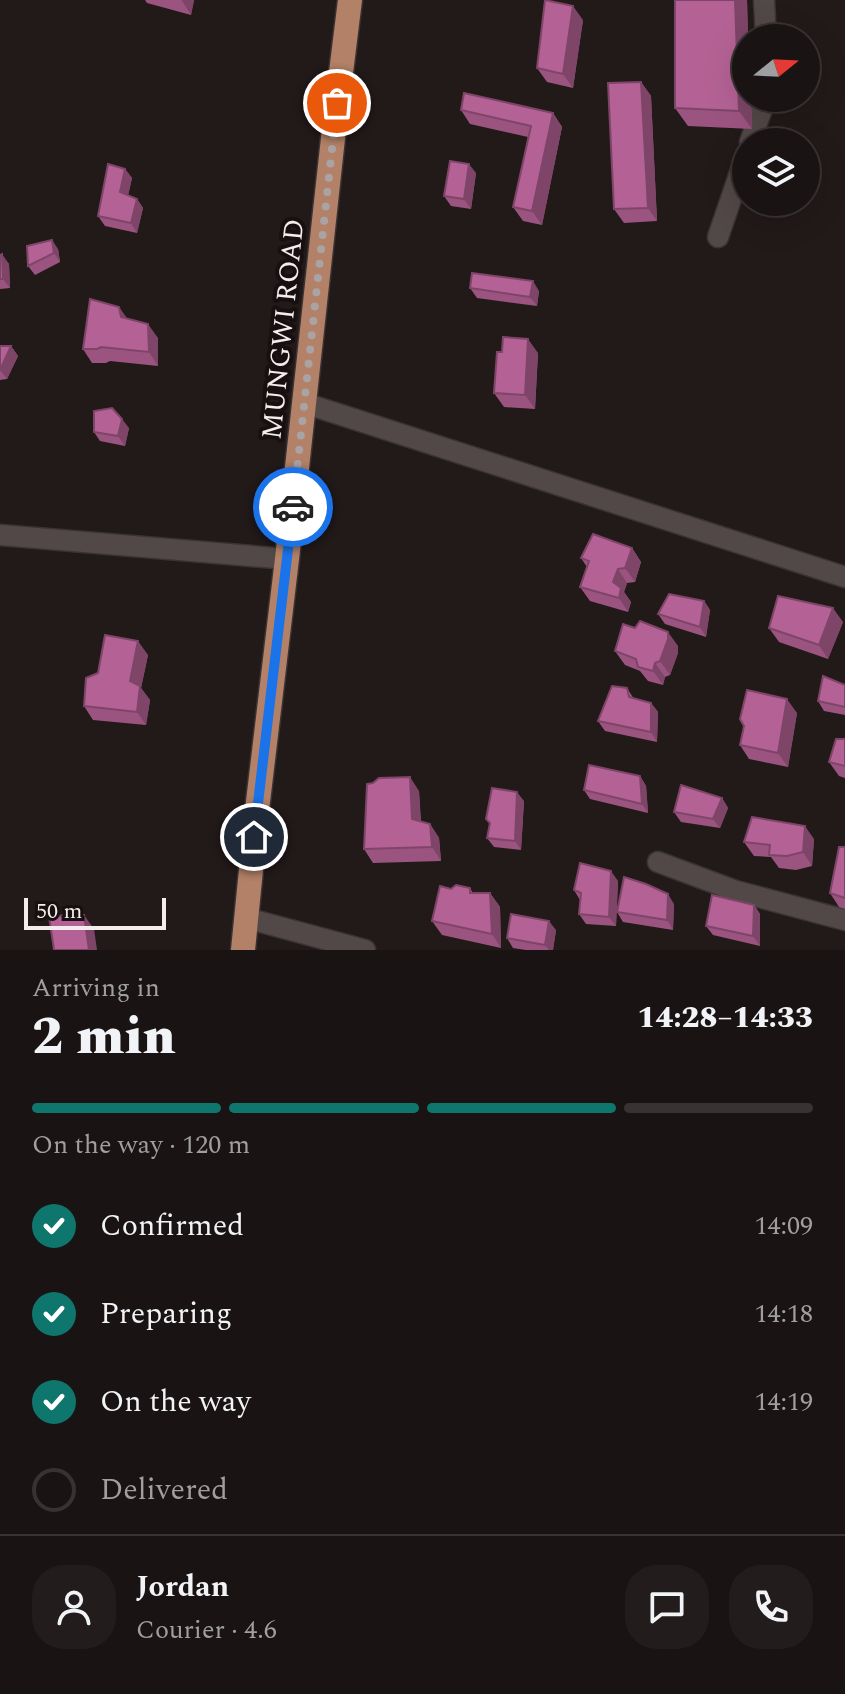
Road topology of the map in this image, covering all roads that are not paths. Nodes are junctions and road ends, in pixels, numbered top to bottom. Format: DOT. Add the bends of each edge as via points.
graph roads {
  1 [pos="350,0"];
  2 [pos="764,0"];
  3 [pos="765,24"];
  4 [pos="732,196"];
  5 [pos="718,237"];
  6 [pos="304,403"];
  7 [pos="0,535"];
  8 [pos="287,559"];
  9 [pos="845,577"];
  10 [pos="658,862"];
  11 [pos="246,918"];
  12 [pos="845,920"];
  13 [pos="243,950"];
  14 [pos="365,950"];
  1 -- 6 [label="main road, MUNGWI ROAD"];
  2 -- 3 [label="street"];
  4 -- 5 [label="street"];
  6 -- 8 [label="main road, MUNGWI ROAD"];
  6 -- 9 [label="street"];
  7 -- 8 [label="street"];
  8 -- 11 [label="main road, MUNGWI ROAD"];
  10 -- 12 [label="street" via="736,891"];
  11 -- 13 [label="main road, MUNGWI ROAD"];
  11 -- 14 [label="street"];
}
